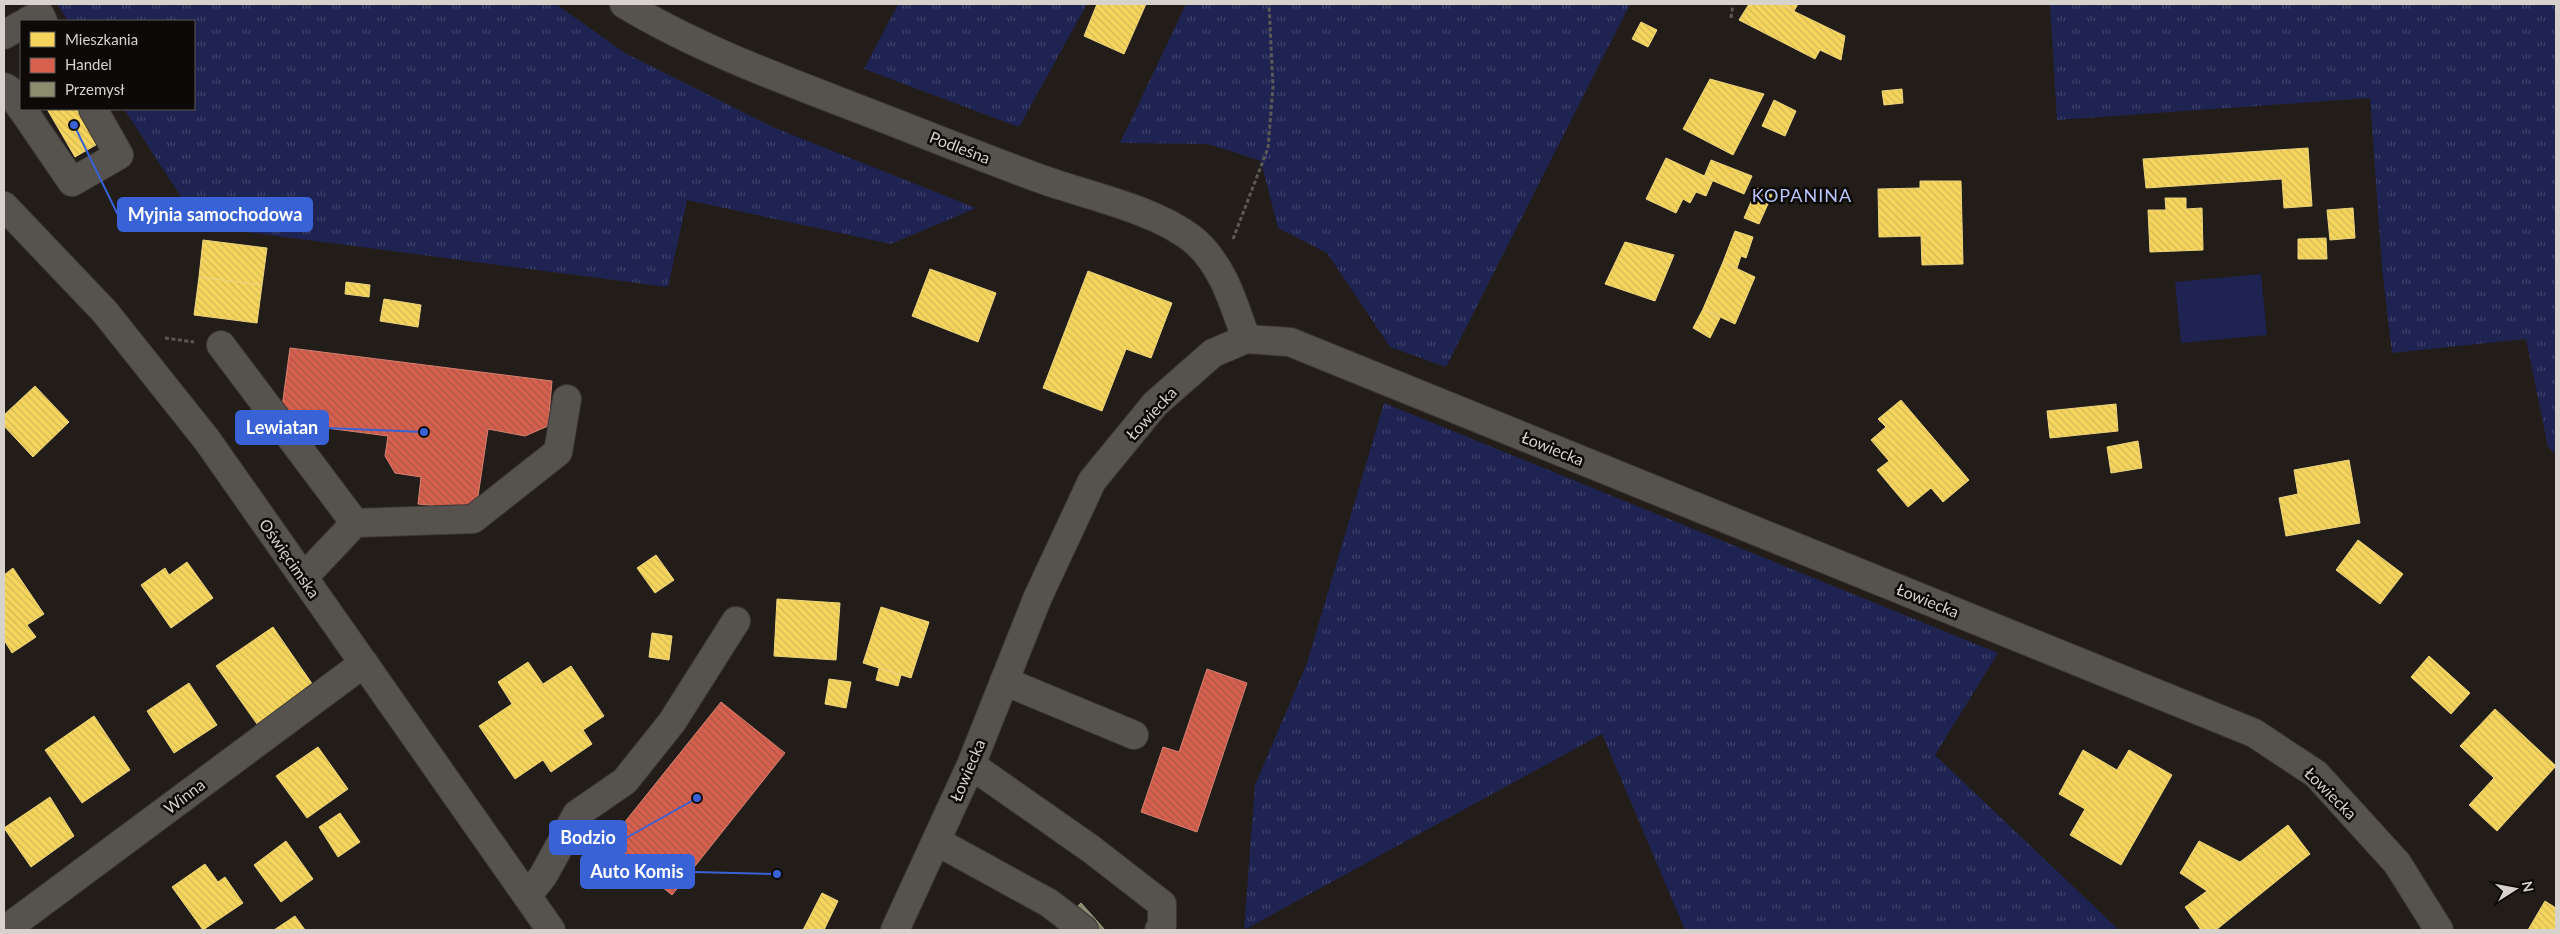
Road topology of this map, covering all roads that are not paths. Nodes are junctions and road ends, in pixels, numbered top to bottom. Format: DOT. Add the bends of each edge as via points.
graph roads {
  1 [pos="624,4"];
  2 [pos="30,20"];
  3 [pos="42,20"];
  4 [pos="20,26"];
  5 [pos="4,35"];
  6 [pos="4,87"];
  7 [pos="20,105"];
  8 [pos="23,110"];
  9 [pos="94,110"];
  10 [pos="4,206"];
  11 [pos="1246,339"];
  12 [pos="222,345"];
  13 [pos="567,399"];
  14 [pos="355,523"];
  15 [pos="304,576"];
  16 [pos="736,620"];
  17 [pos="364,663"];
  18 [pos="1004,681"];
  19 [pos="1134,734"];
  20 [pos="971,765"];
  21 [pos="936,841"];
  22 [pos="527,896"];
  23 [pos="5,930"];
  24 [pos="551,930"];
  25 [pos="895,930"];
  26 [pos="1084,930"];
  27 [pos="1159,930"];
  28 [pos="2439,930"];
  1 -- 11 [label="street, Podleśna" via="654,22 771,75 1044,180 1128,208 1190,238 1216,264"];
  2 -- 3 [label="street" via="40,15"];
  4 -- 5 [label="street"];
  6 -- 7 [label="street"];
  8 -- 9 [label="street" via="72,182 119,155"];
  10 -- 15 [label="street, Oświęcimska" via="105,312 207,440"];
  11 -- 18 [label="street, Łowiecka" via="1214,353 1155,404 1092,481 1036,599"];
  11 -- 28 [label="street, Łowiecka" via="1290,342 2254,733 2316,774 2396,863"];
  12 -- 14 [label="street"];
  13 -- 14 [label="street" via="558,452 473,519"];
  14 -- 15 [label="street"];
  15 -- 17 [label="street, Oświęcimska"];
  16 -- 22 [label="street" via="672,722 625,781 577,814 543,876"];
  17 -- 22 [label="street, Oświęcimska"];
  17 -- 23 [label="street, Winna"];
  18 -- 19 [label="street"];
  18 -- 20 [label="street, Łowiecka"];
  20 -- 21 [label="street, Łowiecka"];
  20 -- 27 [label="street" via="1091,849 1162,904 1162,926"];
  21 -- 25 [label="street, Łowiecka"];
  21 -- 26 [label="street" via="1049,903"];
  22 -- 24 [label="street, Oświęcimska"];
}
